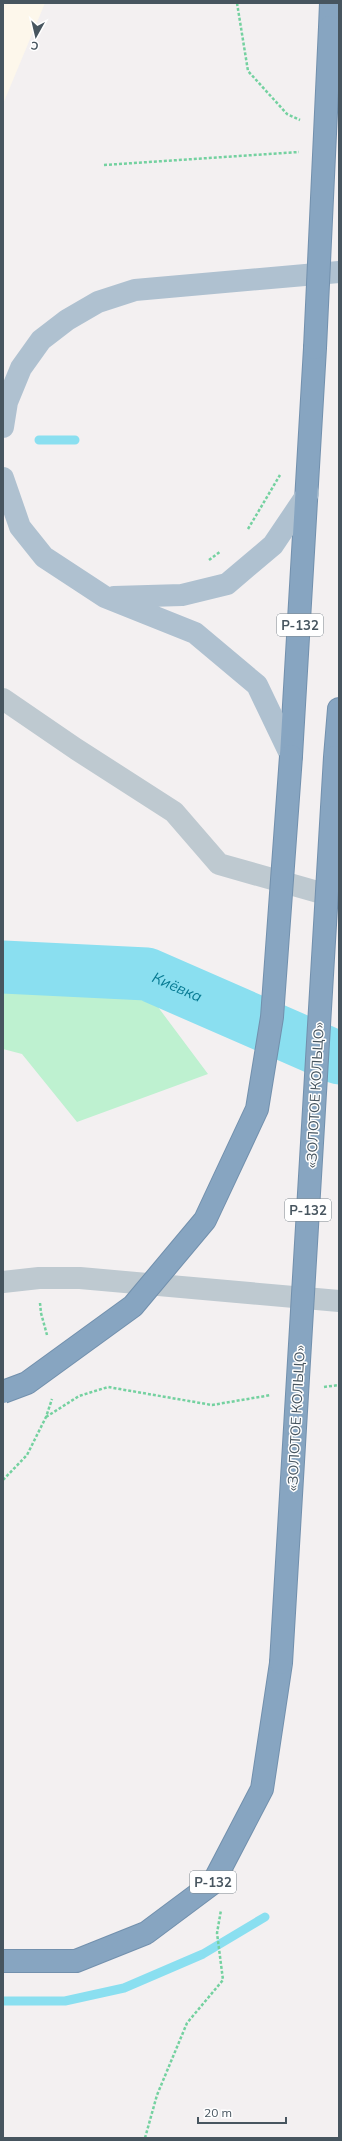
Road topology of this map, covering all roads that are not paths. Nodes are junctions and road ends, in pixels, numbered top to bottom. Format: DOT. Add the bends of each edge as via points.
graph roads {
  1 [pos="331,3"];
  2 [pos="339,272"];
  3 [pos="3,427"];
  4 [pos="3,478"];
  5 [pos="308,493"];
  6 [pos="105,597"];
  7 [pos="3,699"];
  8 [pos="339,709"];
  9 [pos="337,751"];
  10 [pos="291,756"];
  11 [pos="339,898"];
  12 [pos="3,1282"];
  13 [pos="339,1301"];
  14 [pos="3,1392"];
  15 [pos="3,1960"];
  1 -- 5 [label="highway, Р-132, bridge"];
  2 -- 3 [label="main road" via="135,290 98,302 67,320 41,340 21,368 7,402"];
  4 -- 6 [label="main road" via="20,527 44,557"];
  5 -- 6 [label="main road" via="273,545 227,584 182,595"];
  5 -- 10 [label="highway, Р-132"];
  6 -- 10 [label="main road" via="195,633 257,685"];
  7 -- 11 [label="lane" via="174,812 219,864"];
  8 -- 9 [label="highway, «ЗОЛОТОЕ КОЛЬЦО» / Р-132"];
  9 -- 15 [label="highway, «ЗОЛОТОЕ КОЛЬЦО» / Р-132, bridge" via="281,1663 262,1789 213,1883 146,1933 76,1961"];
  10 -- 14 [label="highway, Р-132, bridge" via="272,1017 257,1108 205,1220 133,1306 27,1383"];
  12 -- 13 [label="lane" via="39,1278 80,1278"];
}
